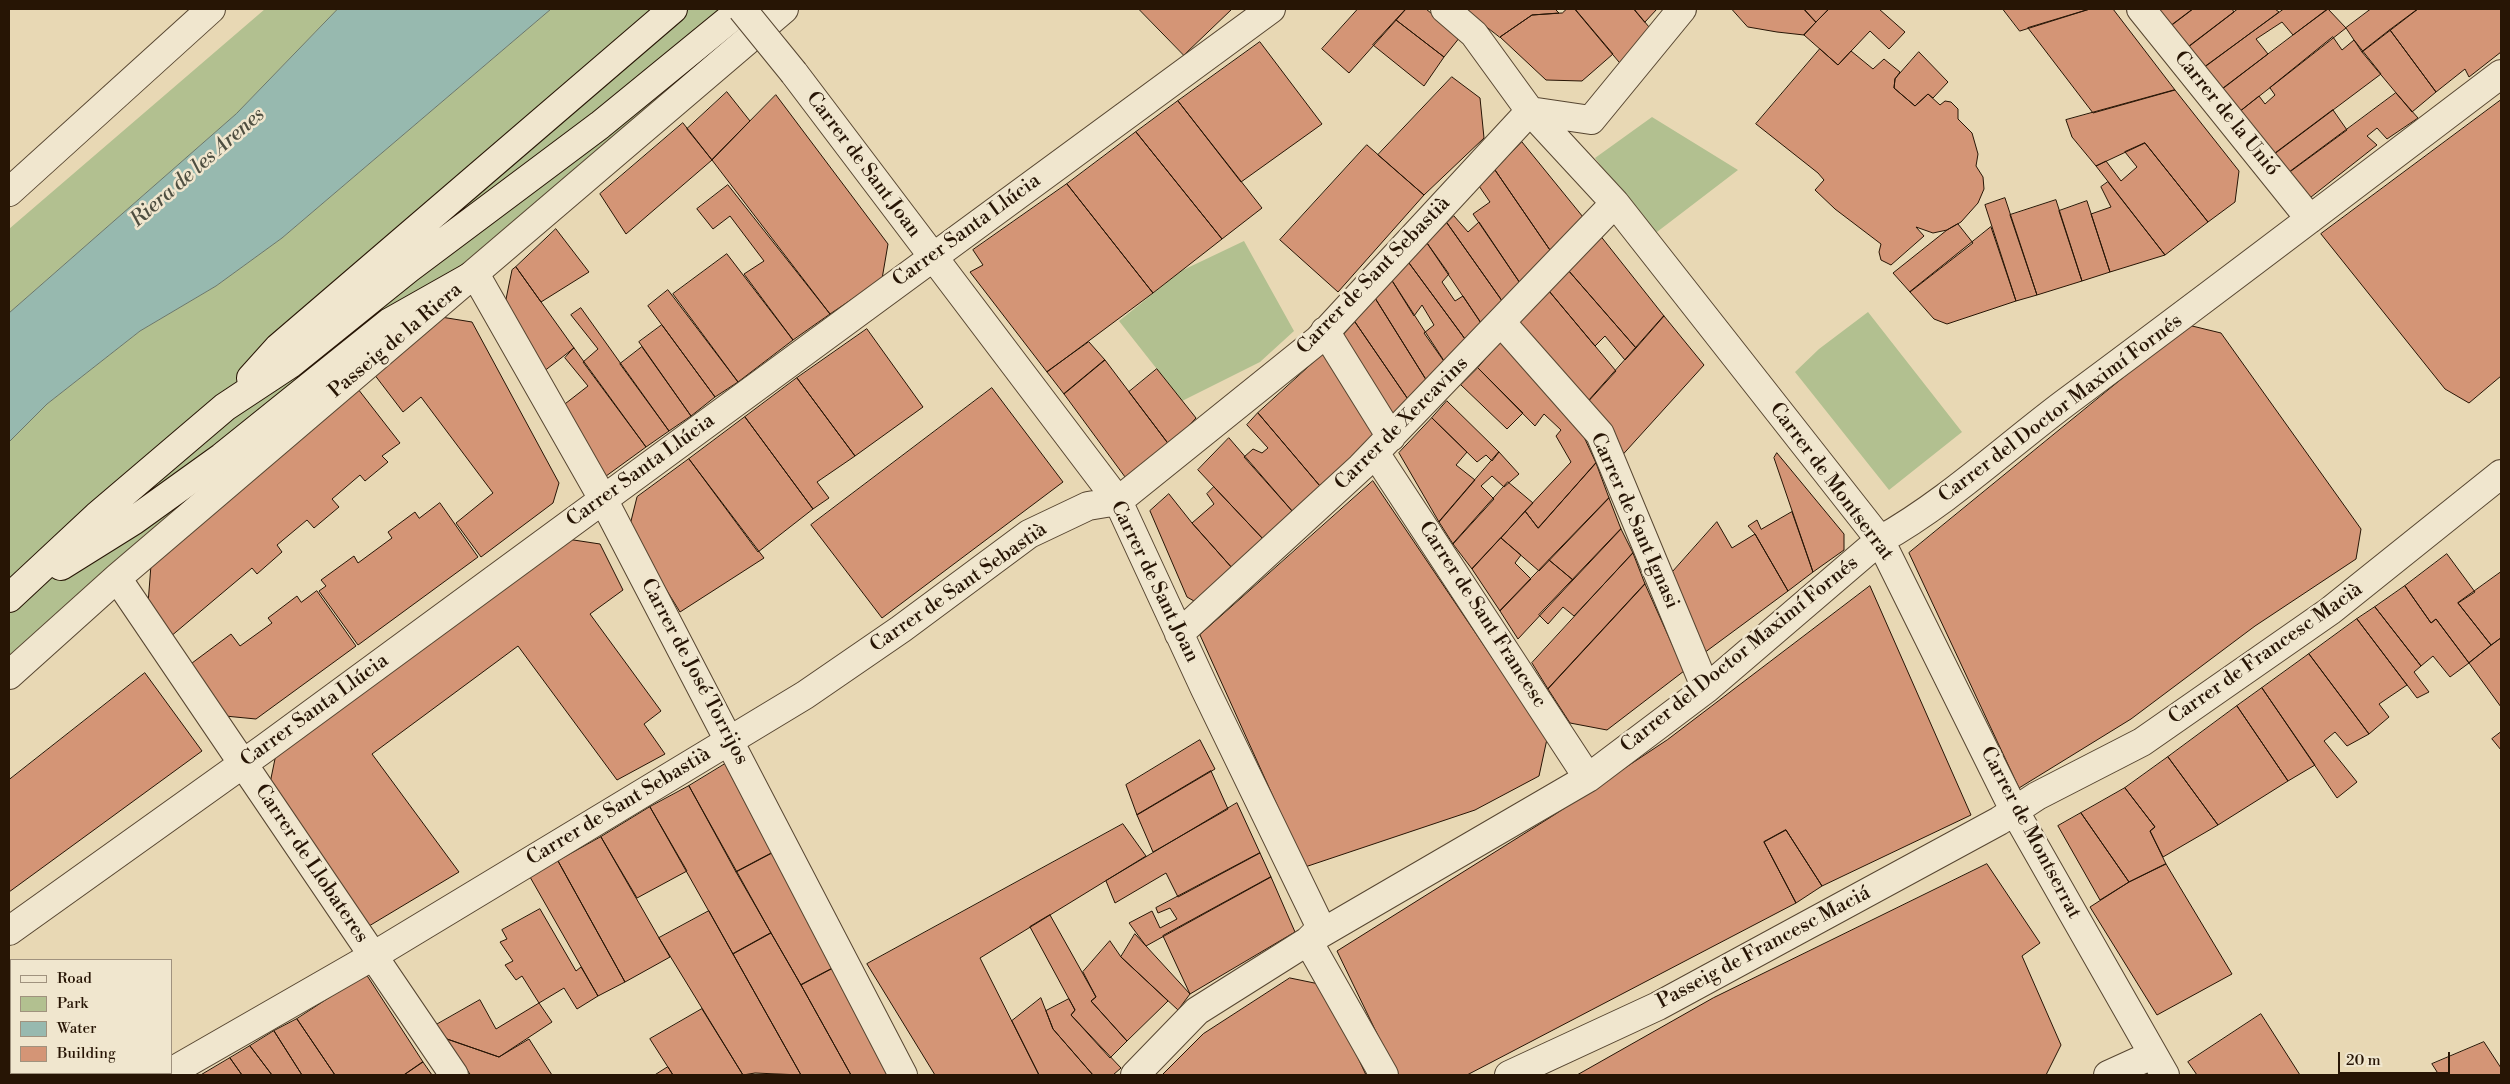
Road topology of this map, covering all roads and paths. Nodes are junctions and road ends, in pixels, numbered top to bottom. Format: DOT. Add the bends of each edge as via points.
graph roads {
  1 [pos="211,9"];
  2 [pos="673,9"];
  3 [pos="742,9"];
  4 [pos="784,9"];
  5 [pos="1271,9"];
  6 [pos="1445,9"];
  7 [pos="1682,9"];
  8 [pos="2141,9"];
  9 [pos="2501,74"];
  10 [pos="1530,112"];
  11 [pos="9,192"];
  12 [pos="1615,203"];
  13 [pos="2310,220"];
  14 [pos="931,257"];
  15 [pos="475,274"];
  16 [pos="1501,322"];
  17 [pos="1325,331"];
  18 [pos="225,407"];
  19 [pos="1383,445"];
  20 [pos="2501,474"];
  21 [pos="603,499"];
  22 [pos="1118,501"];
  23 [pos="1880,540"];
  24 [pos="117,578"];
  25 [pos="9,598"];
  26 [pos="1179,634"];
  27 [pos="9,675"];
  28 [pos="1706,688"];
  29 [pos="730,740"];
  30 [pos="243,764"];
  31 [pos="1588,778"];
  32 [pos="2014,810"];
  33 [pos="9,931"];
  34 [pos="1308,941"];
  35 [pos="373,956"];
  36 [pos="2158,1065"];
  37 [pos="172,1071"];
  38 [pos="454,1075"];
  39 [pos="903,1075"];
  40 [pos="1135,1075"];
  41 [pos="1384,1075"];
  42 [pos="1508,1075"];
  43 [pos="2108,1075"];
  1 -- 11 [label="street"];
  2 -- 18 [label="street" via="278,348"];
  3 -- 14 [label="street, Carrer de Sant Joan, bridge" via="794,73"];
  3 -- 18 [label="street" via="600,125 408,269 290,364"];
  4 -- 15 [label="street, Passeig de la Riera"];
  5 -- 14 [label="street, Carrer Santa Llúcia"];
  6 -- 10 [label="street, Carrer de Montserrat" via="1474,34"];
  7 -- 10 [label="street" via="1590,120"];
  8 -- 13 [label="street, Carrer de la Unió"];
  9 -- 13 [label="street, Carrer del Doctor Maximí Fornés"];
  10 -- 12 [label="street, Carrer de Montserrat"];
  10 -- 17 [label="street, Carrer de Sant Sebastià"];
  12 -- 16 [label="street, Carrer de Xercavins"];
  12 -- 23 [label="street, Carrer de Montserrat"];
  13 -- 23 [label="street, Carrer del Doctor Maximí Fornés" via="2018,438 1910,524"];
  14 -- 21 [label="street, Carrer Santa Llúcia"];
  14 -- 22 [label="street, Carrer de Sant Joan"];
  15 -- 21 [label="street, Carrer de José Torrijos"];
  15 -- 24 [label="street, Passeig de la Riera"];
  15 -- 25 [label="street" via="390,322 222,457 133,521"];
  16 -- 19 [label="street, Carrer de Xercavins"];
  16 -- 28 [label="street, Carrer de Sant Ignasi" via="1600,434"];
  17 -- 19 [label="street, Carrer de Sant Francesc"];
  17 -- 22 [label="street, Carrer de Sant Sebastià"];
  18 -- 25 [label="street" via="97,516"];
  19 -- 26 [label="street, Carrer de Xercavins"];
  19 -- 31 [label="street, Carrer de Sant Francesc"];
  20 -- 32 [label="street, Carrer de Francesc Macià" via="2330,611 2150,737"];
  21 -- 29 [label="street, Carrer de José Torrijos"];
  21 -- 30 [label="street, Carrer Santa Llúcia"];
  22 -- 26 [label="street, Carrer de Sant Joan"];
  22 -- 29 [label="street, Carrer de Sant Sebastià" via="1088,506 1028,534 901,629 805,695"];
  23 -- 28 [label="street, Carrer del Doctor Maximí Fornés"];
  23 -- 32 [label="street, Carrer de Montserrat"];
  24 -- 27 [label="street, Passeig de la Riera"];
  24 -- 30 [label="street, Carrer de Llobateres"];
  26 -- 34 [label="street, Carrer de Sant Joan" via="1321,928"];
  28 -- 31 [label="street, Carrer del Doctor Maximí Fornés"];
  29 -- 35 [label="street, Carrer de Sant Sebastià"];
  29 -- 39 [label="street, Carrer de José Torrijos"];
  30 -- 33 [label="street, Carrer Santa Llúcia"];
  30 -- 35 [label="street, Carrer de Llobateres"];
  31 -- 34 [label="street, Carrer del Doctor Maximí Fornés"];
  32 -- 36 [label="street, Carrer de Montserrat"];
  32 -- 42 [label="street, Passeig de Francesc Maciá" via="1658,1006"];
  34 -- 40 [label="street, Carrer del Doctor Maximí Fornés" via="1197,1011"];
  34 -- 41 [label="street"];
  35 -- 37 [label="street, Carrer de Sant Sebastià"];
  35 -- 38 [label="street, Carrer de Llobateres"];
  36 -- 43 [label="street"];
}
